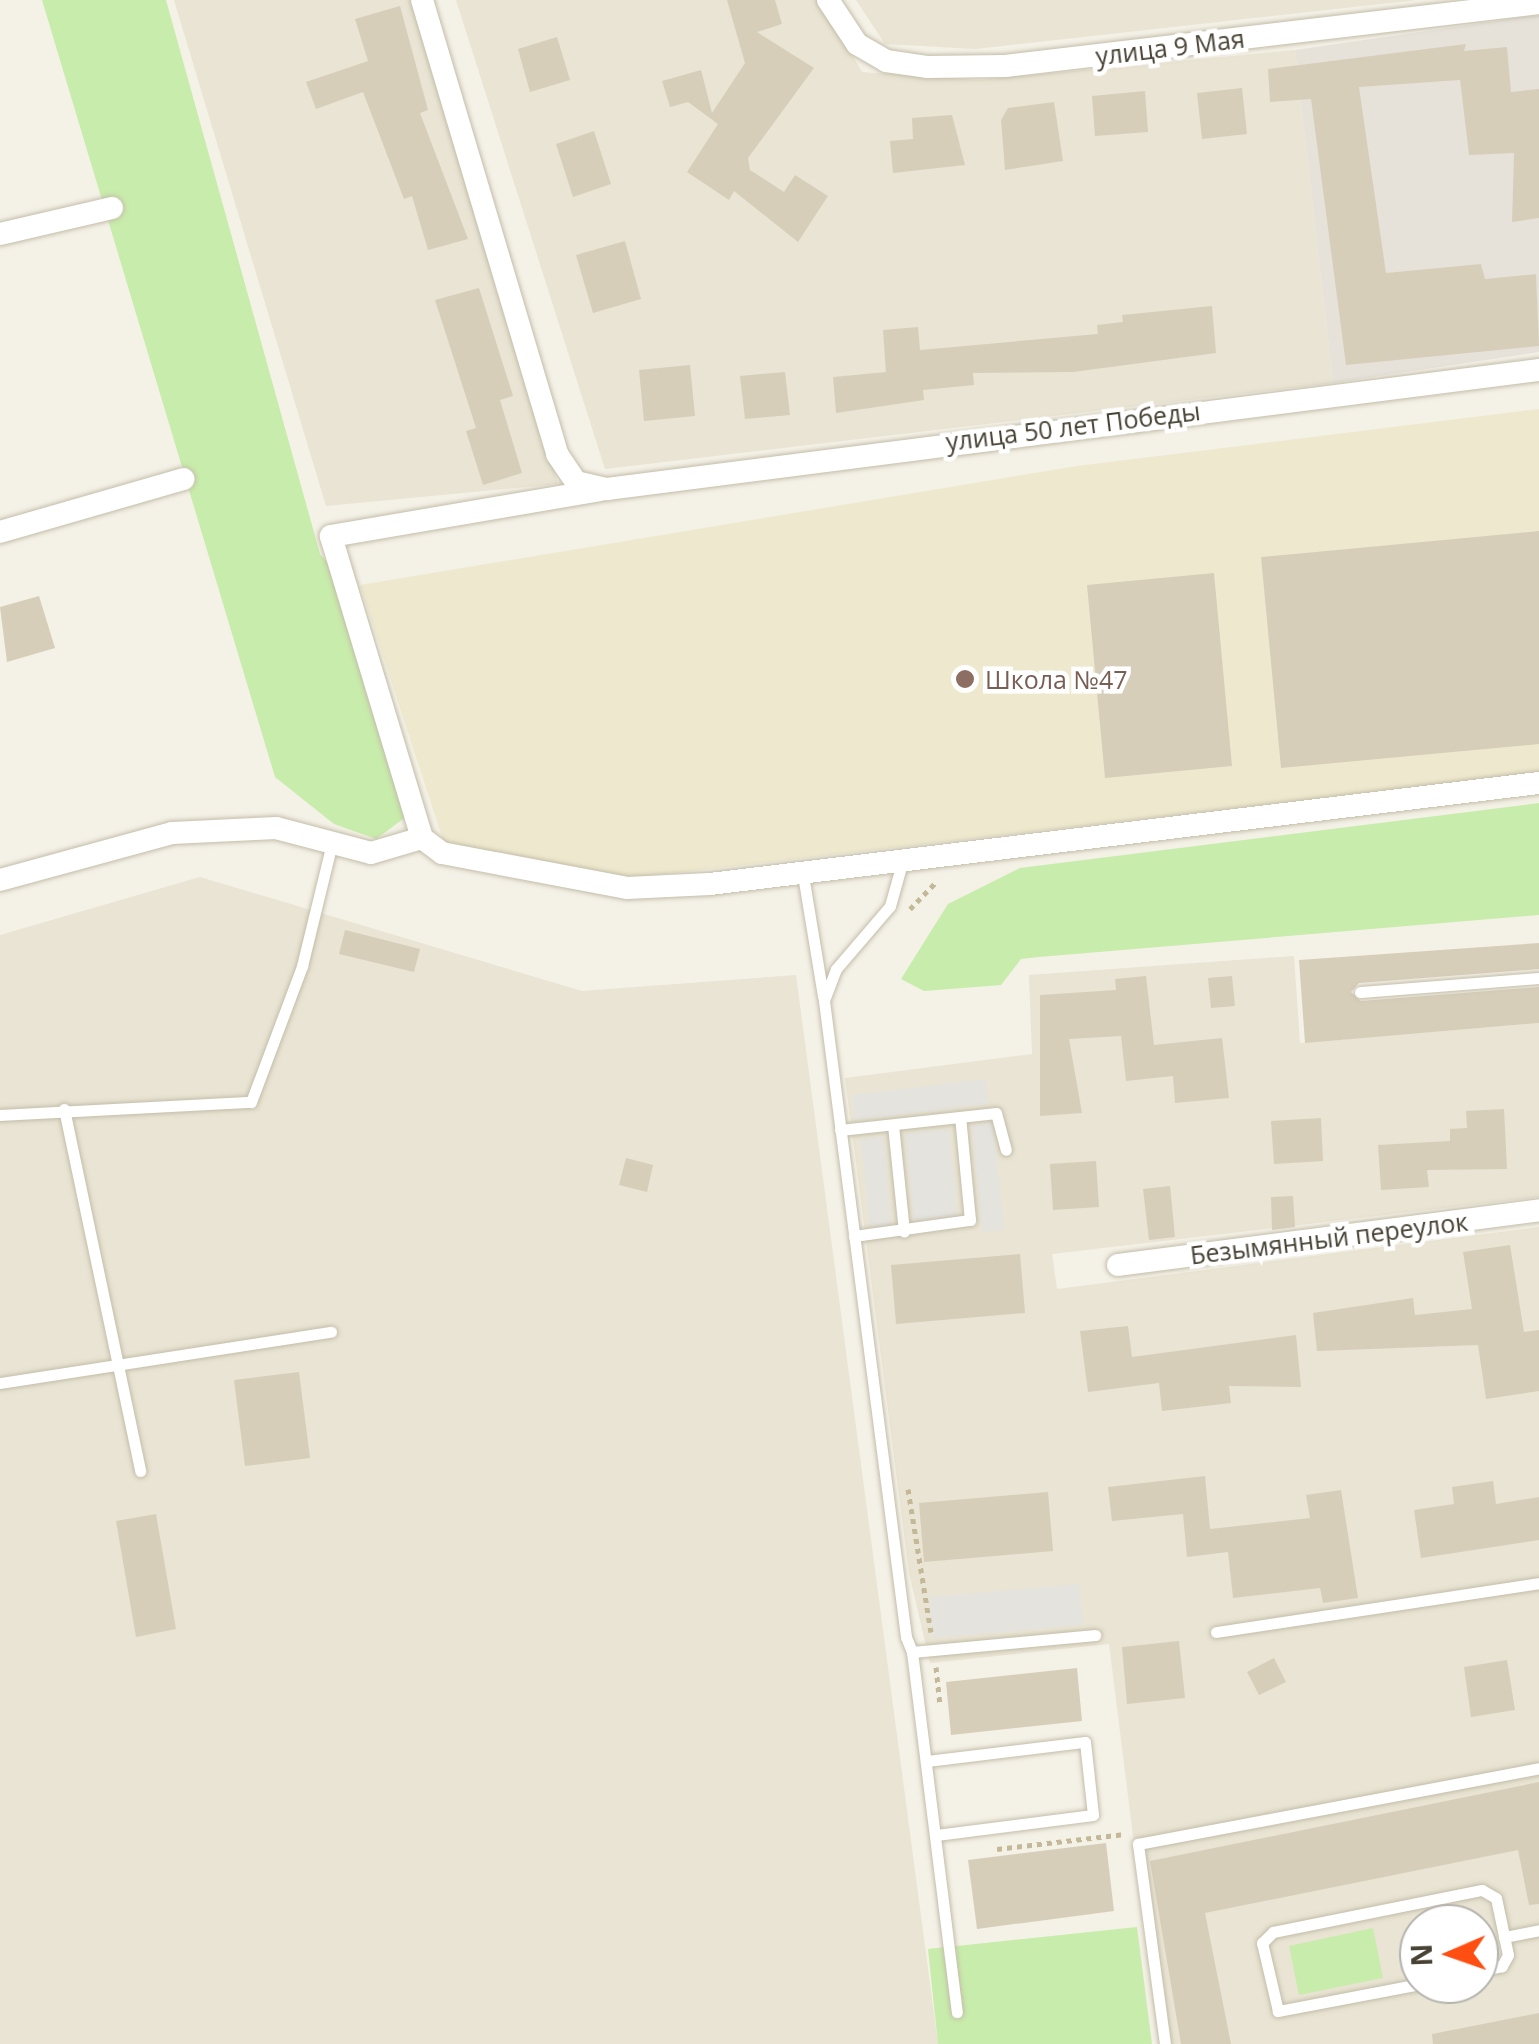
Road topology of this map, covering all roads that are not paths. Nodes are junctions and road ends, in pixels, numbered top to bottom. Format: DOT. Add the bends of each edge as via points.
graph roads {
  1 [pos="422,0"];
  2 [pos="828,0"];
  3 [pos="1539,3"];
  4 [pos="112,208"];
  5 [pos="0,234"];
  6 [pos="1539,370"];
  7 [pos="184,479"];
  8 [pos="607,489"];
  9 [pos="0,532"];
  10 [pos="1539,783"];
  11 [pos="422,838"];
  12 [pos="332,843"];
  13 [pos="902,864"];
  14 [pos="803,876"];
  15 [pos="0,880"];
  16 [pos="1539,978"];
  17 [pos="1360,992"];
  18 [pos="824,1000"];
  19 [pos="64,1109"];
  20 [pos="0,1115"];
  21 [pos="960,1117"];
  22 [pos="894,1125"];
  23 [pos="840,1130"];
  24 [pos="1006,1150"];
  25 [pos="1539,1210"];
  26 [pos="904,1231"];
  27 [pos="854,1236"];
  28 [pos="1118,1265"];
  29 [pos="331,1332"];
  30 [pos="122,1361"];
  31 [pos="0,1383"];
  32 [pos="140,1471"];
  33 [pos="1539,1582"];
  34 [pos="1216,1632"];
  35 [pos="1095,1635"];
  36 [pos="912,1652"];
  37 [pos="926,1761"];
  38 [pos="1539,1768"];
  39 [pos="936,1835"];
  40 [pos="1412,1904"];
  41 [pos="1497,1904"];
  42 [pos="1399,1907"];
  43 [pos="1499,1913"];
  44 [pos="1539,1930"];
  45 [pos="1504,1938"];
  46 [pos="1499,1964"];
  47 [pos="1399,1988"];
  48 [pos="958,2012"];
  49 [pos="1165,2044"];
  1 -- 8 [label="street" via="557,454 576,482"];
  2 -- 3 [label="street, улица 9 Мая" via="856,44 886,60 927,67 1005,66"];
  4 -- 5 [label="street"];
  6 -- 8 [label="street, улица 50 лет Победы"];
  7 -- 9 [label="street"];
  8 -- 11 [label="street, улица 50 лет Победы" via="330,536"];
  10 -- 13 [label="street"];
  11 -- 12 [label="street" via="371,853"];
  11 -- 14 [label="street" via="442,853 627,888"];
  12 -- 15 [label="street" via="276,828 172,833"];
  12 -- 19 [label="lane" via="302,966 251,1102"];
  13 -- 14 [label="street"];
  13 -- 18 [label="lane" via="890,906 836,969"];
  14 -- 18 [label="lane"];
  16 -- 17 [label="lane"];
  18 -- 23 [label="lane"];
  19 -- 20 [label="lane"];
  19 -- 30 [label="lane"];
  21 -- 22 [label="lane"];
  21 -- 24 [label="lane" via="996,1113"];
  21 -- 26 [label="lane" via="970,1220"];
  22 -- 23 [label="lane"];
  22 -- 26 [label="lane"];
  23 -- 27 [label="lane"];
  25 -- 28 [label="street, Безымянный переулок"];
  26 -- 27 [label="lane"];
  27 -- 36 [label="lane"];
  29 -- 30 [label="lane"];
  30 -- 31 [label="lane"];
  30 -- 32 [label="lane"];
  33 -- 34 [label="lane"];
  35 -- 36 [label="lane"];
  36 -- 37 [label="lane"];
  37 -- 39 [label="lane"];
  37 -- 39 [label="lane" via="1085,1742 1092,1815"];
  38 -- 49 [label="lane" via="1138,1844"];
  39 -- 48 [label="lane"];
  40 -- 41 [label="lane" via="1482,1890"];
  42 -- 47 [label="lane" via="1273,1932 1262,1943 1278,2012"];
  43 -- 45 [label="lane"];
  44 -- 45 [label="lane"];
  45 -- 46 [label="lane" via="1507,1961"];
}
